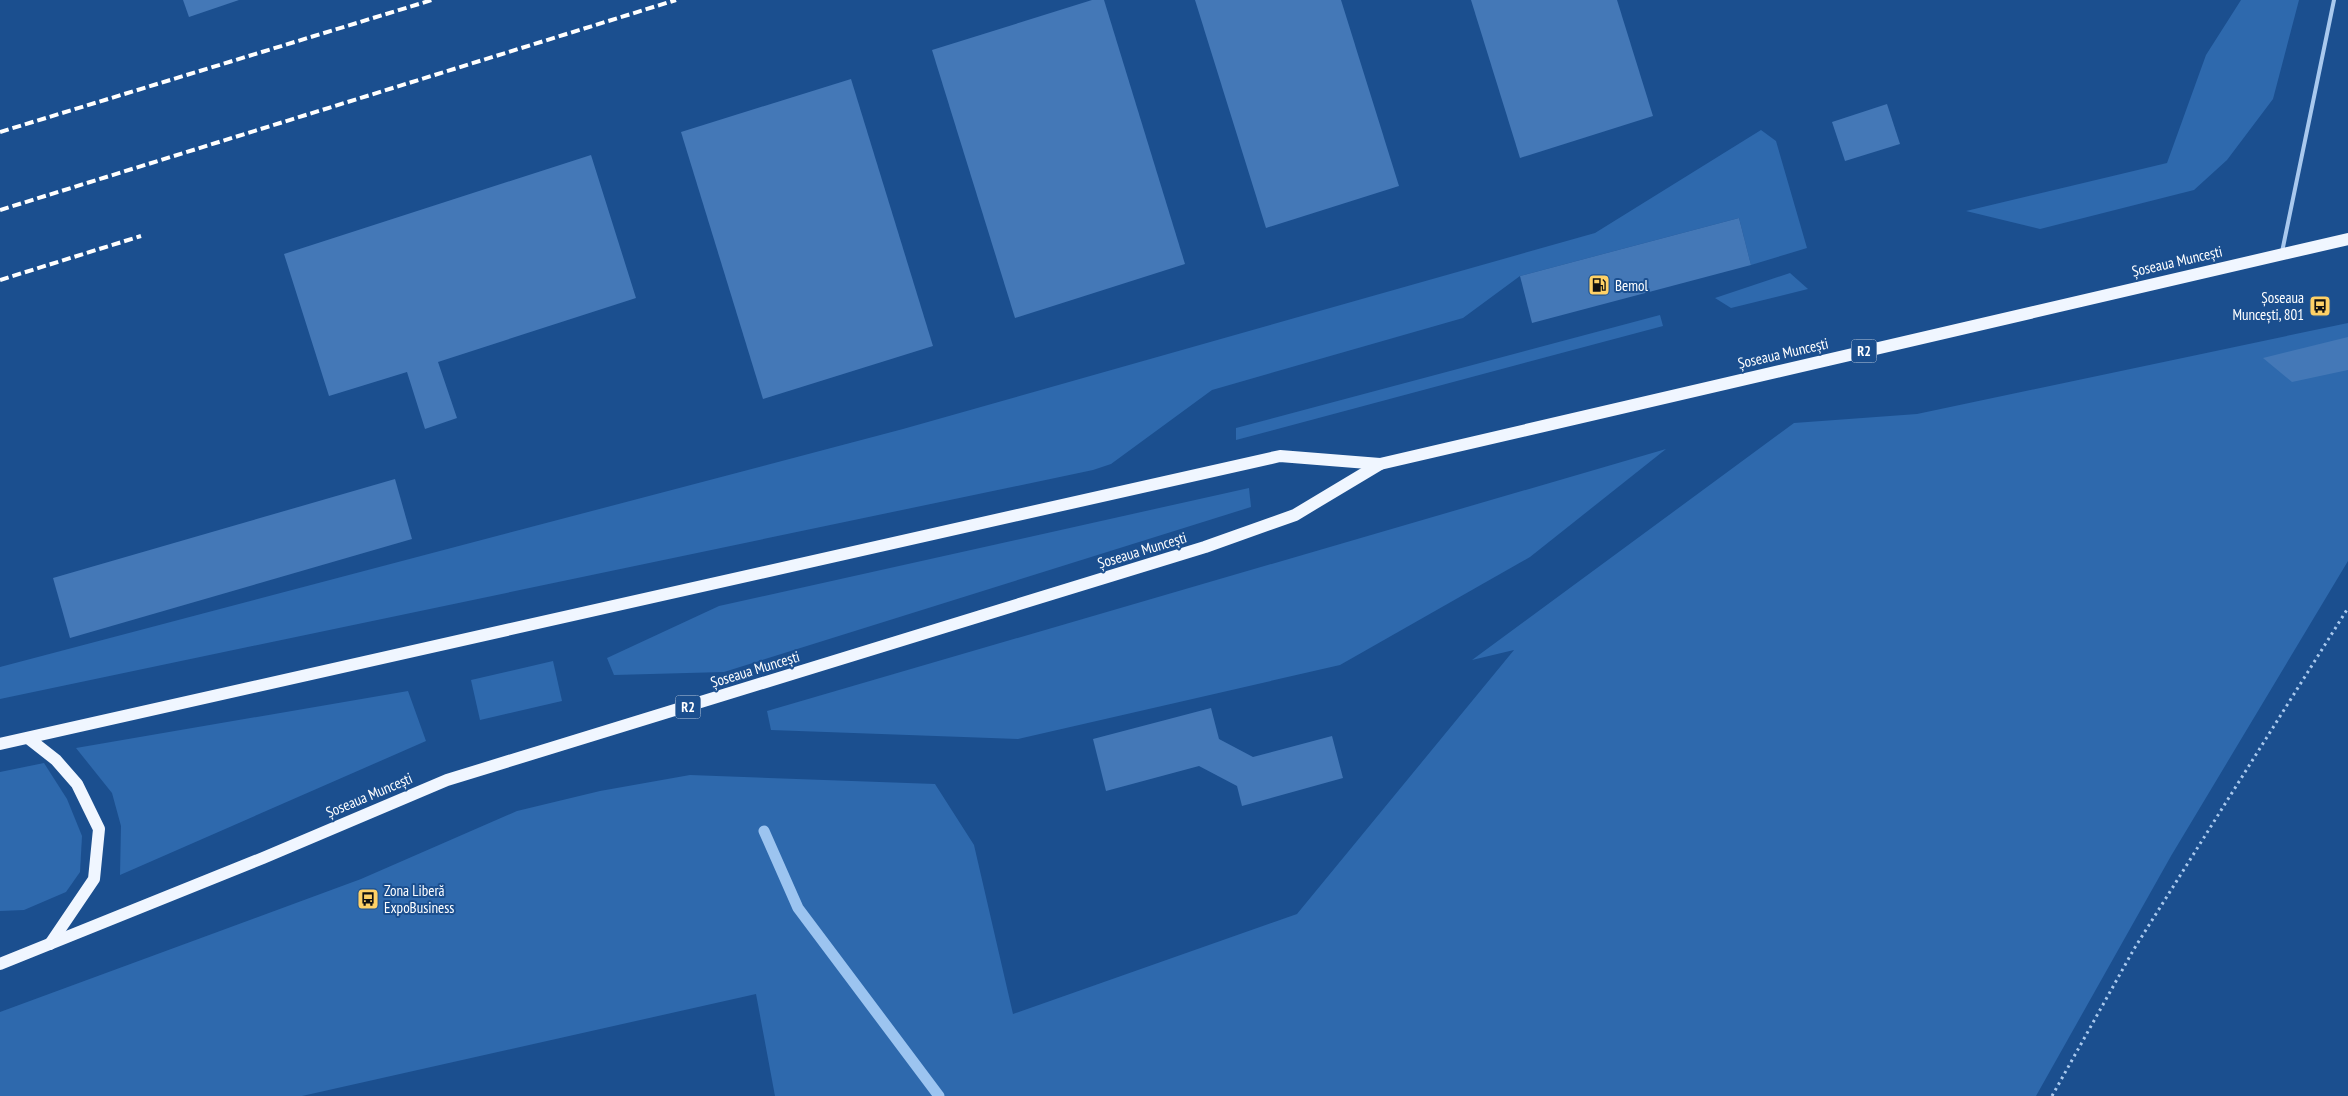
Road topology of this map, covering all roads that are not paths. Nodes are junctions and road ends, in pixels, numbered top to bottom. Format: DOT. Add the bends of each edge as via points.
graph roads {
  1 [pos="2334,0"];
  2 [pos="2348,238"];
  3 [pos="2281,254"];
  4 [pos="1380,464"];
  5 [pos="28,738"];
  6 [pos="0,744"];
  7 [pos="50,944"];
  8 [pos="0,964"];
  1 -- 3 [label="lane"];
  2 -- 3 [label="main road, Șoseaua Muncești / R2"];
  3 -- 4 [label="main road, Șoseaua Muncești / R2"];
  4 -- 5 [label="main road, Șoseaua Muncești / R2" via="1280,456"];
  4 -- 7 [label="main road, Șoseaua Muncești / R2" via="1286,518 1196,550 448,780"];
  5 -- 6 [label="main road, Șoseaua Muncești / R2"];
  5 -- 7 [label="main road" via="56,760 77,784 99,829 94,879"];
  7 -- 8 [label="main road, Șoseaua Muncești / R2"];
}
